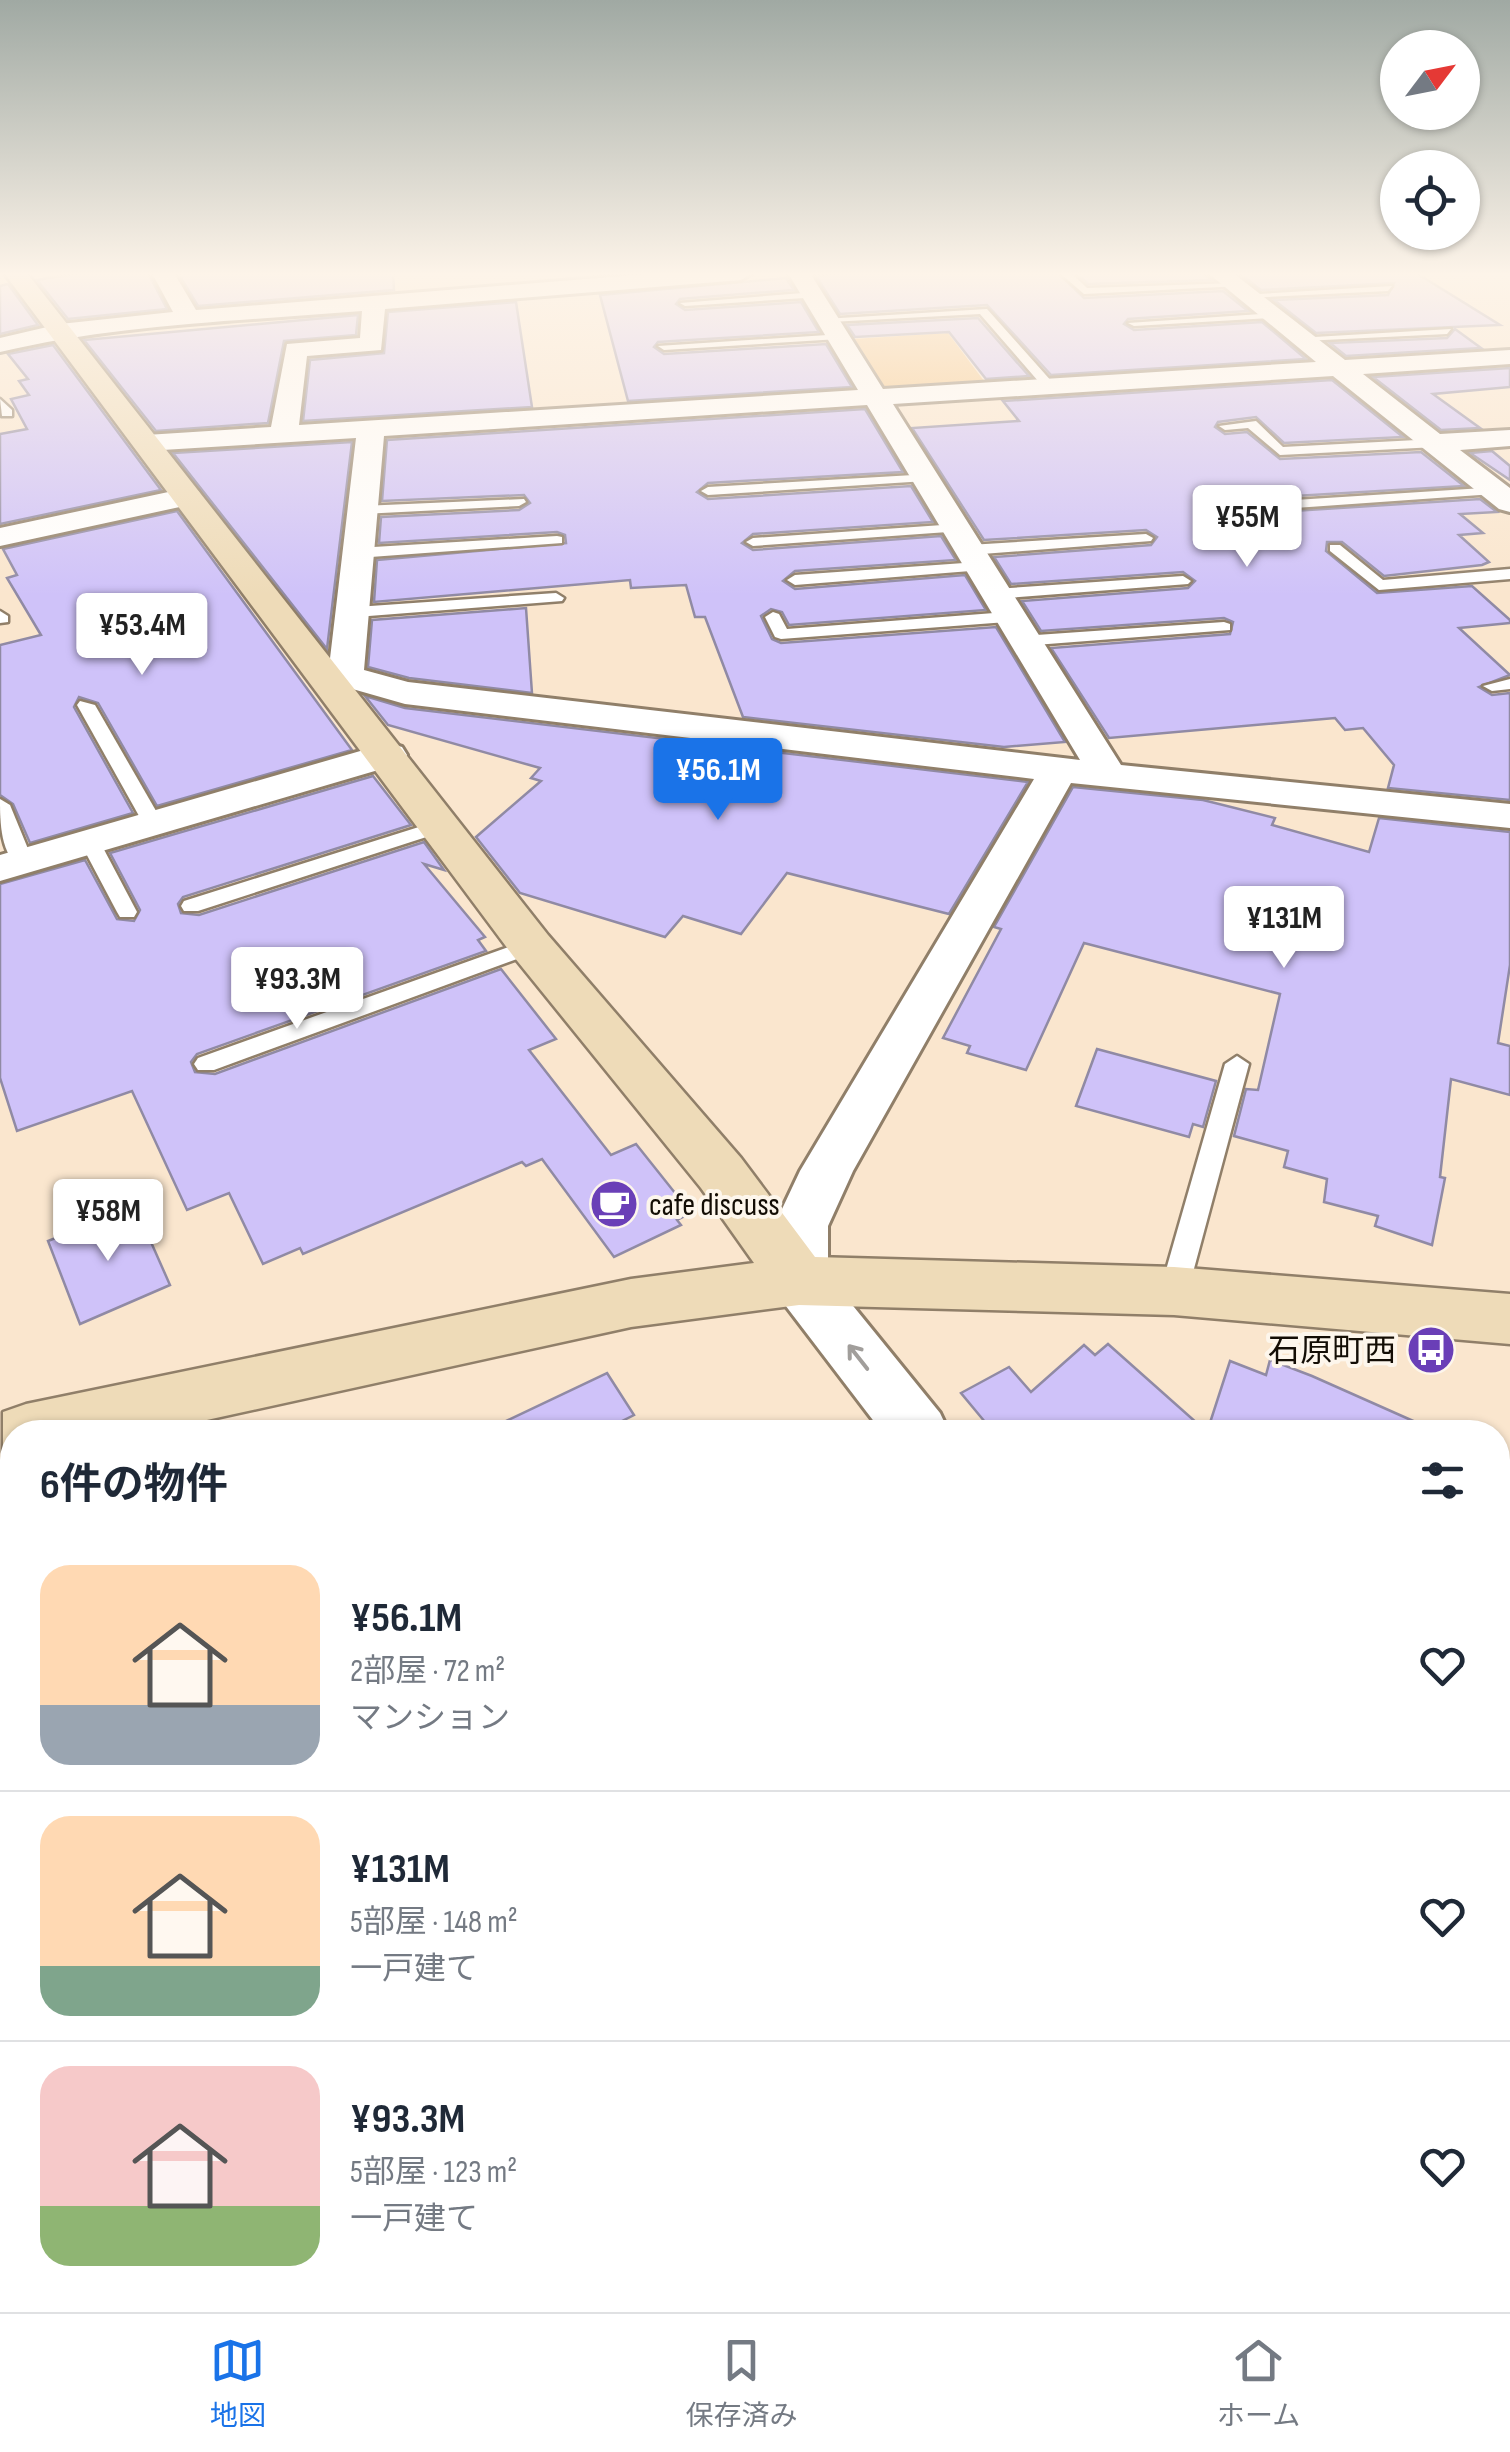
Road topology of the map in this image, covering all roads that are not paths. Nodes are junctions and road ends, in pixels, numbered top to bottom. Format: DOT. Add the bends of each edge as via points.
graph roads {
  1 [pos="96,381"];
  2 [pos="291,381"];
  3 [pos="869,381"];
  4 [pos="1045,381"];
  5 [pos="1127,381"];
  6 [pos="1358,381"];
  7 [pos="1049,386"];
  8 [pos="878,395"];
  9 [pos="1226,426"];
  10 [pos="371,427"];
  11 [pos="284,433"];
  12 [pos="1510,438"];
  13 [pos="146,443"];
  14 [pos="1436,443"];
  15 [pos="926,477"];
  16 [pos="708,491"];
  17 [pos="1503,495"];
  18 [pos="187,497"];
  19 [pos="519,502"];
  20 [pos="1295,504"];
  21 [pos="362,510"];
  22 [pos="0,537"];
  23 [pos="1146,538"];
  24 [pos="557,540"];
  25 [pos="753,542"];
  26 [pos="1336,548"];
  27 [pos="357,553"];
  28 [pos="1510,574"];
  29 [pos="795,580"];
  30 [pos="1183,581"];
  31 [pos="988,583"];
  32 [pos="556,598"];
  33 [pos="356,612"];
  34 [pos="773,617"];
  35 [pos="1224,626"];
  36 [pos="336,677"];
  37 [pos="86,705"];
  38 [pos="388,755"];
  39 [pos="1059,770"];
  40 [pos="1108,775"];
  41 [pos="0,805"];
  42 [pos="1510,816"];
  43 [pos="153,824"];
  44 [pos="441,826"];
  45 [pos="90,842"];
  46 [pos="11,864"];
  47 [pos="191,906"];
  48 [pos="127,912"];
  49 [pos="532,946"];
  50 [pos="206,1064"];
  51 [pos="1237,1064"];
  52 [pos="799,1282"];
  53 [pos="1174,1291"];
  54 [pos="1510,1319"];
  55 [pos="82,1420"];
  56 [pos="908,1420"];
  1 -- 13 [label="street"];
  2 -- 11 [label="street"];
  3 -- 8 [label="street"];
  4 -- 7 [label="lane"];
  5 -- 7 [label="street"];
  6 -- 14 [label="street"];
  7 -- 8 [label="street"];
  8 -- 10 [label="street"];
  8 -- 15 [label="street"];
  9 -- 14 [label="lane" via="1251,424 1280,451"];
  10 -- 11 [label="street"];
  10 -- 21 [label="street"];
  11 -- 13 [label="street"];
  12 -- 14 [label="street"];
  13 -- 18 [label="street"];
  14 -- 17 [label="street"];
  15 -- 16 [label="lane"];
  15 -- 31 [label="street"];
  17 -- 20 [label="lane"];
  18 -- 22 [label="street"];
  18 -- 36 [label="street"];
  19 -- 21 [label="lane"];
  21 -- 27 [label="street"];
  23 -- 31 [label="lane"];
  24 -- 27 [label="lane"];
  25 -- 31 [label="lane"];
  26 -- 28 [label="lane" via="1379,585"];
  27 -- 33 [label="street"];
  29 -- 31 [label="lane"];
  30 -- 31 [label="lane"];
  31 -- 34 [label="lane" via="781,634"];
  31 -- 35 [label="lane"];
  31 -- 40 [label="street"];
  32 -- 33 [label="lane"];
  33 -- 36 [label="street"];
  36 -- 38 [label="street"];
  36 -- 39 [label="street" via="405,693"];
  37 -- 43 [label="lane"];
  38 -- 43 [label="street"];
  38 -- 44 [label="street"];
  39 -- 40 [label="street"];
  39 -- 52 [label="street" via="826,1171 801,1226"];
  40 -- 42 [label="street"];
  41 -- 46 [label="lane"];
  43 -- 45 [label="street"];
  44 -- 47 [label="lane"];
  44 -- 49 [label="street"];
  45 -- 46 [label="street"];
  45 -- 48 [label="lane"];
  49 -- 50 [label="lane"];
  49 -- 52 [label="street" via="721,1173"];
  51 -- 53 [label="lane"];
  52 -- 53 [label="street"];
  52 -- 55 [label="street" via="631,1303"];
  56 -- 52 [label="street, one-way"];
  53 -- 54 [label="street"];
}
